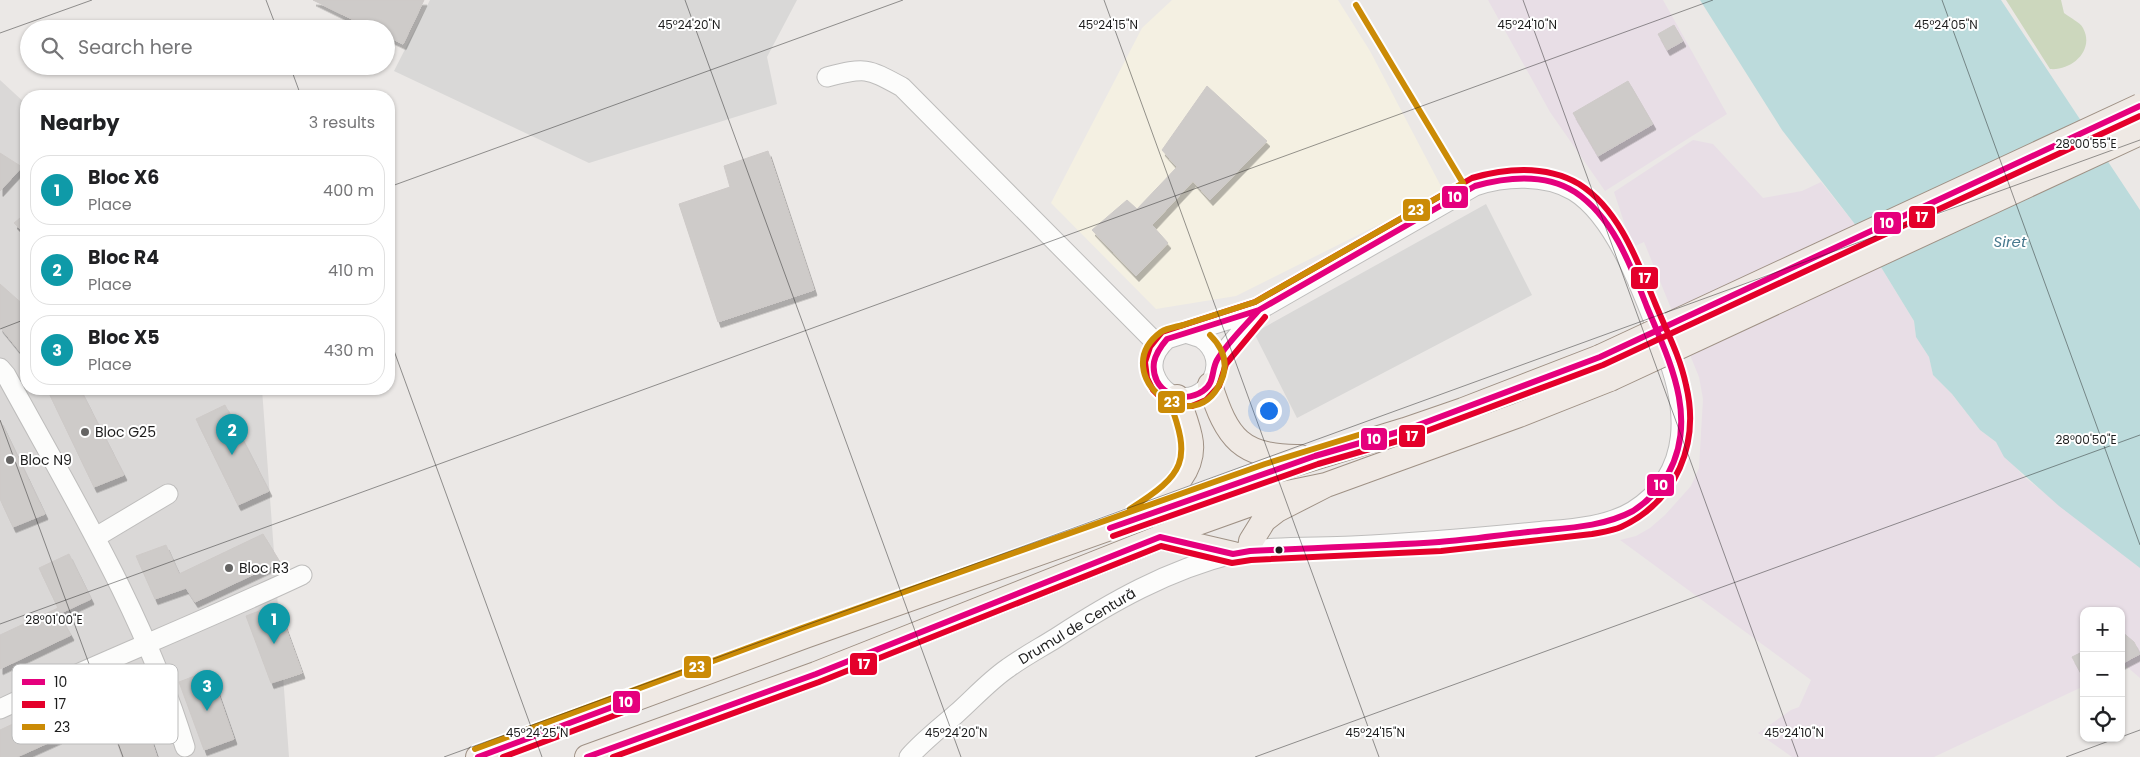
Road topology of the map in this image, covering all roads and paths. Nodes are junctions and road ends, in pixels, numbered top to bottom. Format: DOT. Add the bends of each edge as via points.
graph roads {
  1 [pos="827,77"];
  2 [pos="2140,106"];
  3 [pos="2140,133"];
  4 [pos="1259,310"];
  5 [pos="1186,333"];
  6 [pos="1159,346"];
  7 [pos="1216,362"];
  8 [pos="2,374"];
  9 [pos="1210,385"];
  10 [pos="1177,397"];
  11 [pos="1314,456"];
  12 [pos="1326,485"];
  13 [pos="168,494"];
  14 [pos="1123,524"];
  15 [pos="96,537"];
  16 [pos="1160,537"];
  17 [pos="1242,552"];
  18 [pos="302,575"];
  19 [pos="146,646"];
  20 [pos="102,664"];
  21 [pos="154,664"];
  22 [pos="12,703"];
  23 [pos="0,709"];
  24 [pos="178,724"];
  25 [pos="185,747"];
  26 [pos="478,757"];
  27 [pos="587,757"];
  28 [pos="910,757"];
  1 -- 6 [label="street" via="856,70 874,72 902,87"];
  2 -- 11 [label="main road, bridge" via="1600,357 1405,430"];
  3 -- 12 [label="main road, bridge" via="1610,379"];
  4 -- 5 [label="street, Drumul de Centură"];
  4 -- 7 [label="street, Drumul de Centură"];
  4 -- 17 [label="street, Drumul de Centură" via="1475,186 1490,181 1521,179 1564,186 1595,211 1629,264 1670,361 1678,389 1681,436 1670,474 1659,490 1633,511 1615,520 1441,542"];
  5 -- 6 [label="street, Drumul de Centură" via="1171,336"];
  5 -- 7 [label="street" via="1200,338 1211,348"];
  6 -- 10 [label="street" via="1153,357 1157,382"];
  7 -- 9 [label="street, Drumul de Centură"];
  8 -- 15 [label="street"];
  9 -- 10 [label="street" via="1189,397"];
  9 -- 11 [label="main road" via="1228,430 1242,444 1282,457"];
  10 -- 14 [label="main road" via="1191,439 1190,458 1182,479 1160,500"];
  11 -- 14 [label="main road"];
  12 -- 16 [label="main road" via="1273,496"];
  12 -- 17 [label="main road" via="1276,510 1264,520"];
  13 -- 15 [label="street"];
  14 -- 26 [label="main road" via="795,639"];
  15 -- 19 [label="street"];
  16 -- 17 [label="main road"];
  16 -- 27 [label="main road" via="816,674"];
  17 -- 28 [label="street, Drumul de Centură" via="1160,578 1102,608 1006,670"];
  18 -- 19 [label="street"];
  19 -- 20 [label="street"];
  19 -- 21 [label="street"];
  22 -- 23 [label="street"];
  24 -- 25 [label="street"];
}
